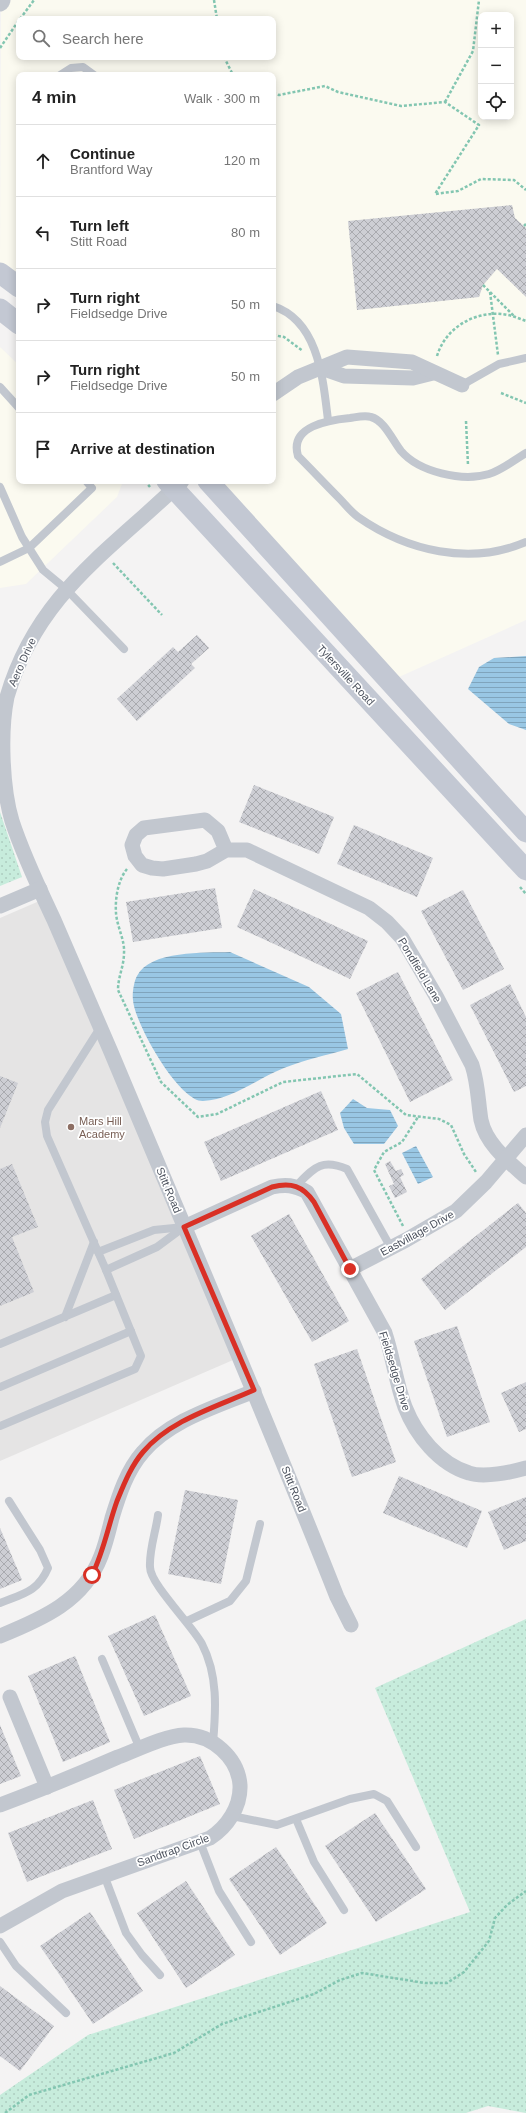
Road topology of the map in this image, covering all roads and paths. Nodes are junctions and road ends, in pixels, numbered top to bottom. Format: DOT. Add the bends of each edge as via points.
graph roads {
  1 [pos="34,0"];
  2 [pos="214,0"];
  3 [pos="479,0"];
  4 [pos="23,16"];
  5 [pos="217,16"];
  6 [pos="16,26"];
  7 [pos="0,48"];
  8 [pos="226,60"];
  9 [pos="65,72"];
  10 [pos="90,72"];
  11 [pos="232,72"];
  12 [pos="276,94"];
  13 [pos="445,102"];
  14 [pos="526,190"];
  15 [pos="0,273"];
  16 [pos="483,285"];
  17 [pos="16,286"];
  18 [pos="490,292"];
  19 [pos="276,307"];
  20 [pos="0,309"];
  21 [pos="492,314"];
  22 [pos="516,317"];
  23 [pos="526,321"];
  24 [pos="16,322"];
  25 [pos="276,336"];
  26 [pos="305,353"];
  27 [pos="437,356"];
  28 [pos="498,357"];
  29 [pos="526,358"];
  30 [pos="321,368"];
  31 [pos="462,385"];
  32 [pos="0,387"];
  33 [pos="276,392"];
  34 [pos="501,393"];
  35 [pos="526,403"];
  36 [pos="16,405"];
  37 [pos="328,420"];
  38 [pos="466,421"];
  39 [pos="526,453"];
  40 [pos="468,466"];
  41 [pos="89,484"];
  42 [pos="174,484"];
  43 [pos="211,484"];
  44 [pos="0,487"];
  45 [pos="526,542"];
  46 [pos="29,548"];
  47 [pos="103,552"];
  48 [pos="0,562"];
  49 [pos="66,589"];
  50 [pos="162,615"];
  51 [pos="124,649"];
  52 [pos="3,699"];
  53 [pos="526,832"];
  54 [pos="226,850"];
  55 [pos="129,866"];
  56 [pos="526,870"];
  57 [pos="40,889"];
  58 [pos="0,906"];
  59 [pos="100,1028"];
  60 [pos="418,1117"];
  61 [pos="526,1135"];
  62 [pos="506,1159"];
  63 [pos="479,1176"];
  64 [pos="526,1177"];
  65 [pos="296,1186"];
  66 [pos="184,1227"];
  67 [pos="405,1229"];
  68 [pos="94,1242"];
  69 [pos="391,1248"];
  70 [pos="98,1252"];
  71 [pos="350,1269"];
  72 [pos="106,1270"];
  73 [pos="116,1295"];
  74 [pos="65,1317"];
  75 [pos="131,1331"];
  76 [pos="0,1344"];
  77 [pos="0,1387"];
  78 [pos="254,1390"];
  79 [pos="0,1426"];
  80 [pos="526,1468"];
  81 [pos="9,1501"];
  82 [pos="158,1515"];
  83 [pos="260,1524"];
  84 [pos="0,1603"];
  85 [pos="187,1621"];
  86 [pos="351,1625"];
  87 [pos="0,1636"];
  88 [pos="102,1659"];
  89 [pos="10,1697"];
  90 [pos="213,1743"];
  91 [pos="140,1749"];
  92 [pos="47,1787"];
  93 [pos="0,1806"];
  94 [pos="232,1816"];
  95 [pos="296,1819"];
  96 [pos="200,1842"];
  97 [pos="416,1847"];
  98 [pos="104,1875"];
  99 [pos="526,1891"];
  100 [pos="344,1910"];
  101 [pos="0,1926"];
  102 [pos="0,1942"];
  103 [pos="251,1942"];
  104 [pos="160,1975"];
  105 [pos="66,2013"];
  106 [pos="4,2113"];
  1 -- 4 [label="path"];
  2 -- 5 [label="path"];
  3 -- 13 [label="path" via="473,51"];
  6 -- 7 [label="path"];
  8 -- 11 [label="path"];
  9 -- 10 [label="lane" via="71,68 83,67"];
  12 -- 13 [label="path" via="325,86 338,92 401,106"];
  13 -- 14 [label="path" via="479,125 435,194 458,191 481,179 514,180"];
  15 -- 17 [label="main road"];
  16 -- 18 [label="path"];
  18 -- 21 [label="path"];
  18 -- 22 [label="path"];
  19 -- 30 [label="lane" via="286,310 299,324 313,345"];
  20 -- 24 [label="main road"];
  21 -- 22 [label="path" via="509,314"];
  21 -- 27 [label="path" via="467,320 452,330 441,344"];
  21 -- 28 [label="path"];
  22 -- 23 [label="path"];
  25 -- 26 [label="path" via="284,337"];
  29 -- 31 [label="lane" via="499,364"];
  30 -- 31 [label="street" via="347,357 412,362"];
  30 -- 33 [label="street" via="298,377"];
  30 -- 37 [label="lane"];
  32 -- 36 [label="lane"];
  34 -- 35 [label="path"];
  37 -- 39 [label="lane" via="370,416 378,419 402,452 419,464 442,473 481,476 505,466"];
  37 -- 45 [label="lane" via="315,425 298,439 298,456 357,517 419,548 454,555 495,552"];
  38 -- 40 [label="path"];
  41 -- 46 [label="lane" via="92,488"];
  42 -- 47 [label="street, Aero Drive"];
  42 -- 56 [label="main road, Tylersville Road"];
  43 -- 53 [label="main road"];
  44 -- 46 [label="lane"];
  46 -- 48 [label="lane"];
  46 -- 49 [label="lane" via="43,570"];
  47 -- 49 [label="street, Aero Drive"];
  47 -- 50 [label="path"];
  49 -- 51 [label="lane"];
  49 -- 52 [label="street, Aero Drive" via="40,623"];
  52 -- 57 [label="street, Aero Drive" via="5,793 19,841"];
  54 -- 54 [label="street" via="218,831 205,820 144,828 136,835 132,845 134,856 142,865 163,869 207,861"];
  54 -- 62 [label="street, Pondfield Lane" via="237,849 258,853 350,898 369,908 402,938 472,1065 481,1120 485,1131"];
  55 -- 60 [label="path" via="122,876 116,913 124,952 124,965 118,981 118,990 161,1082 198,1116 223,1112 283,1082 357,1074 406,1115"];
  57 -- 58 [label="street"];
  57 -- 59 [label="street, Stitt Road"];
  59 -- 66 [label="street, Stitt Road"];
  59 -- 68 [label="lane" via="48,1110 45,1122 47,1136"];
  60 -- 63 [label="path" via="439,1119 451,1125 464,1154"];
  60 -- 67 [label="path" via="402,1142 384,1152 374,1170"];
  61 -- 62 [label="street, Eastvillage Drive"];
  62 -- 64 [label="street, Pondfield Lane"];
  62 -- 69 [label="street, Eastvillage Drive" via="474,1195 456,1210"];
  65 -- 66 [label="street" via="283,1184 272,1187"];
  65 -- 69 [label="lane" via="315,1167 333,1163 347,1169"];
  65 -- 71 [label="street, Fieldsedge Drive" via="307,1192 314,1202"];
  66 -- 70 [label="lane" via="154,1230"];
  66 -- 72 [label="lane" via="157,1247"];
  66 -- 78 [label="street, Stitt Road"];
  68 -- 70 [label="lane"];
  68 -- 74 [label="lane"];
  69 -- 71 [label="street, Eastvillage Drive"];
  70 -- 72 [label="lane"];
  71 -- 80 [label="street, Fieldsedge Drive" via="385,1333 405,1407 419,1435 442,1460 469,1474 507,1474"];
  72 -- 73 [label="lane"];
  73 -- 74 [label="lane"];
  73 -- 75 [label="lane"];
  74 -- 76 [label="lane"];
  75 -- 77 [label="lane"];
  75 -- 79 [label="lane" via="141,1356 135,1369"];
  78 -- 86 [label="street, Stitt Road" via="337,1597"];
  78 -- 87 [label="street" via="179,1423 151,1443 125,1482 101,1556 92,1575 71,1600 53,1612"];
  81 -- 84 [label="lane" via="40,1550 48,1568 42,1582"];
  82 -- 85 [label="lane" via="150,1567 158,1588"];
  83 -- 85 [label="lane" via="246,1581 230,1601"];
  85 -- 90 [label="lane" via="203,1645 215,1684"];
  88 -- 91 [label="lane"];
  89 -- 92 [label="street"];
  90 -- 91 [label="street, Sandtrap Circle" via="194,1735 184,1735"];
  90 -- 94 [label="street, Sandtrap Circle" via="229,1757 238,1776 239,1796"];
  91 -- 92 [label="street, Sandtrap Circle"];
  92 -- 93 [label="street, Sandtrap Circle"];
  94 -- 95 [label="lane" via="277,1825"];
  94 -- 96 [label="street, Sandtrap Circle" via="218,1832"];
  95 -- 97 [label="lane" via="350,1799 374,1794 387,1801"];
  95 -- 100 [label="lane" via="314,1862"];
  96 -- 98 [label="street, Sandtrap Circle"];
  96 -- 103 [label="lane" via="219,1891"];
  98 -- 101 [label="street, Sandtrap Circle" via="42,1900"];
  98 -- 104 [label="lane" via="126,1933"];
  99 -- 106 [label="path" via="495,1918 488,1941 464,1972 447,1983 425,1983 362,1973 340,1980 314,1994 222,2024 174,2053 29,2094"];
  102 -- 105 [label="lane" via="16,1966"];
}
